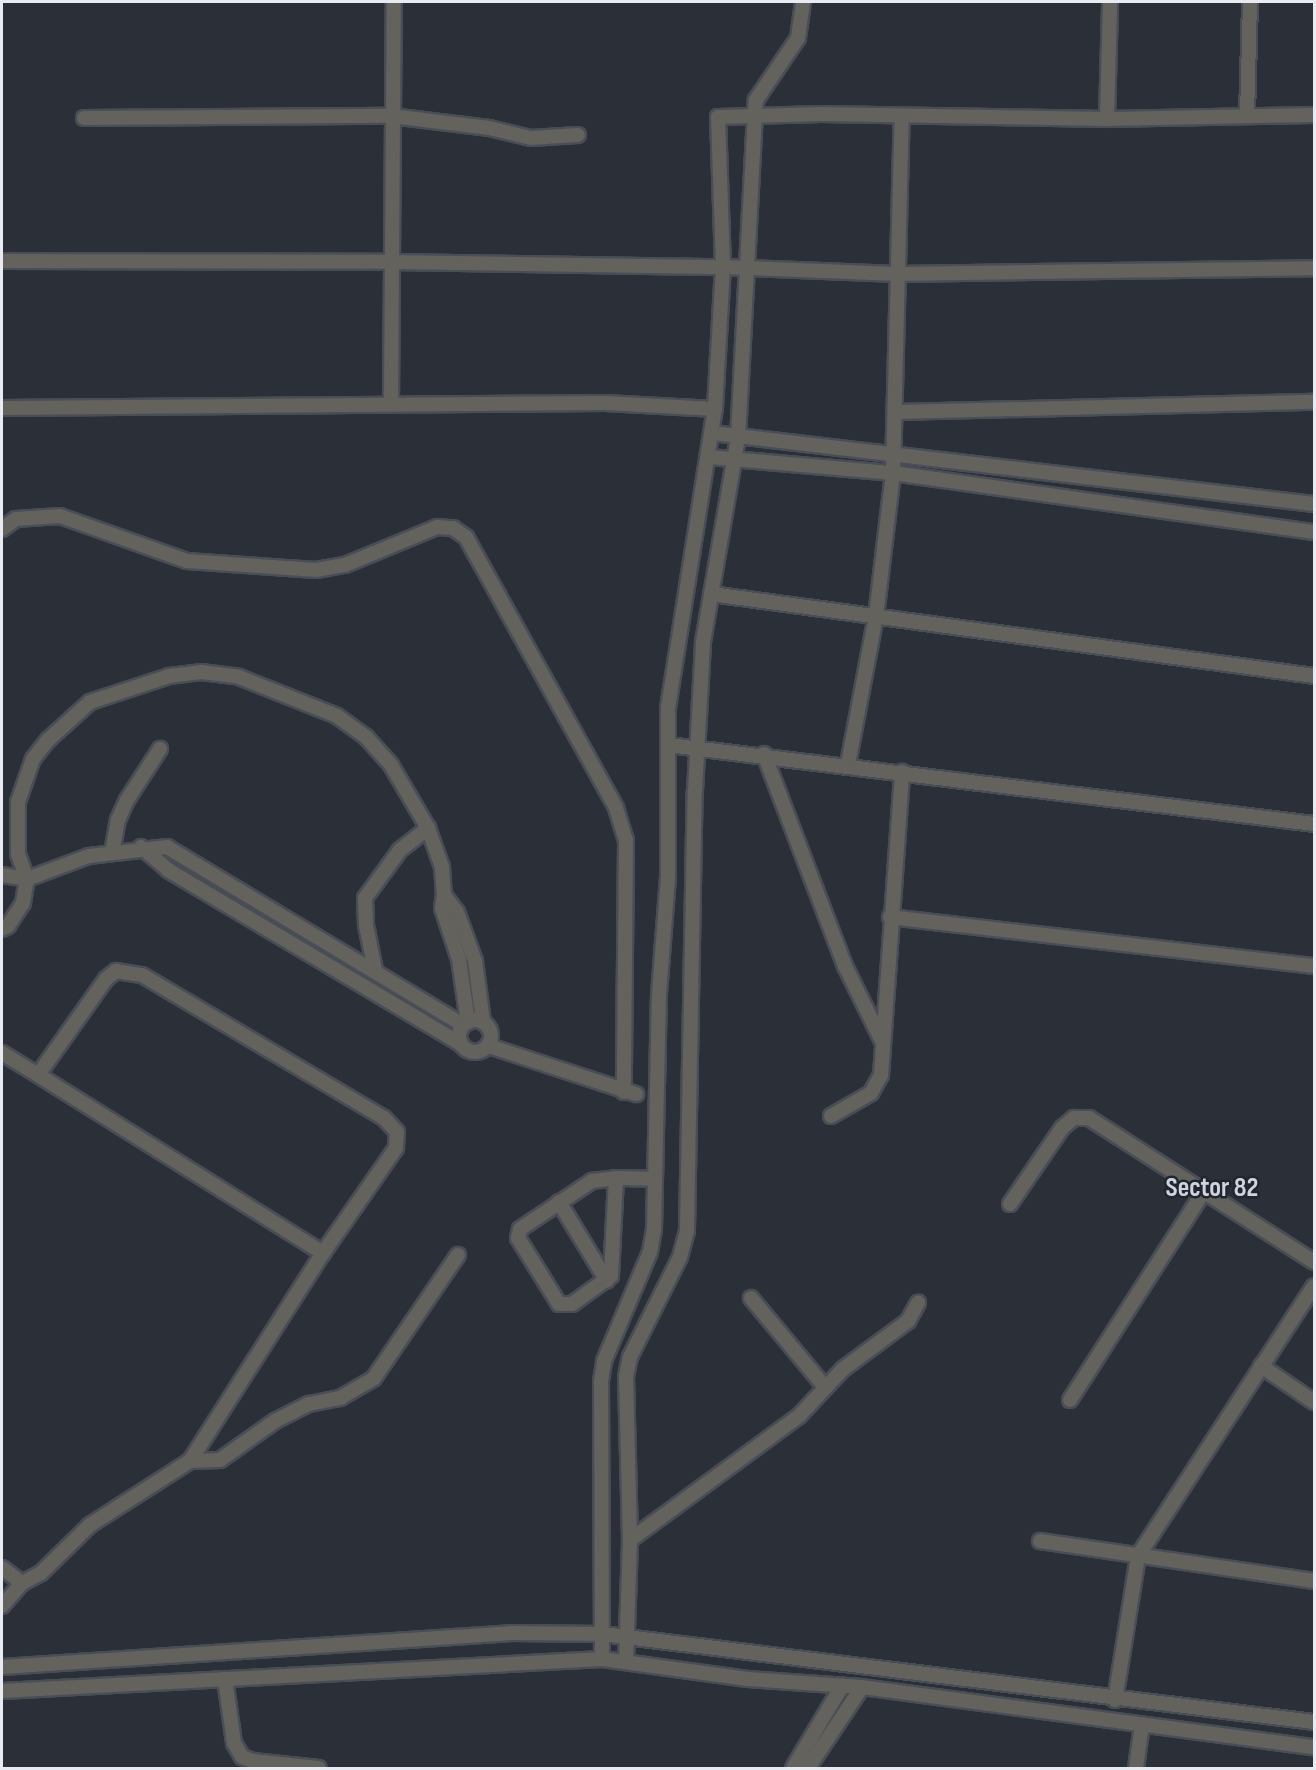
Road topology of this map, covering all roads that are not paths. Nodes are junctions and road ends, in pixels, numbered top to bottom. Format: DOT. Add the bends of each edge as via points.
graph roads {
  1 [pos="394,2"];
  2 [pos="802,2"];
  3 [pos="1110,2"];
  4 [pos="1250,2"];
  5 [pos="1314,115"];
  6 [pos="391,116"];
  7 [pos="755,116"];
  8 [pos="902,116"];
  9 [pos="1247,116"];
  10 [pos="84,118"];
  11 [pos="1107,119"];
  12 [pos="578,135"];
  13 [pos="2,261"];
  14 [pos="391,262"];
  15 [pos="723,267"];
  16 [pos="749,268"];
  17 [pos="1314,268"];
  18 [pos="897,274"];
  19 [pos="1314,402"];
  20 [pos="392,404"];
  21 [pos="2,408"];
  22 [pos="715,408"];
  23 [pos="897,412"];
  24 [pos="712,433"];
  25 [pos="738,438"];
  26 [pos="892,452"];
  27 [pos="709,457"];
  28 [pos="735,460"];
  29 [pos="893,473"];
  30 [pos="1314,504"];
  31 [pos="2,529"];
  32 [pos="1314,532"];
  33 [pos="711,594"];
  34 [pos="876,616"];
  35 [pos="1314,676"];
  36 [pos="668,745"];
  37 [pos="697,746"];
  38 [pos="160,749"];
  39 [pos="764,754"];
  40 [pos="848,764"];
  41 [pos="903,772"];
  42 [pos="1314,824"];
  43 [pos="428,828"];
  44 [pos="141,847"];
  45 [pos="112,853"];
  46 [pos="2,875"];
  47 [pos="27,879"];
  48 [pos="444,895"];
  49 [pos="890,917"];
  50 [pos="2,929"];
  51 [pos="1314,966"];
  52 [pos="375,970"];
  53 [pos="483,1022"];
  54 [pos="465,1024"];
  55 [pos="883,1043"];
  56 [pos="461,1044"];
  57 [pos="489,1046"];
  58 [pos="2,1053"];
  59 [pos="38,1075"];
  60 [pos="831,1116"];
  61 [pos="616,1178"];
  62 [pos="655,1179"];
  63 [pos="1204,1191"];
  64 [pos="559,1203"];
  65 [pos="1010,1204"];
  66 [pos="323,1253"];
  67 [pos="459,1256"];
  68 [pos="1314,1262"];
  69 [pos="607,1281"];
  70 [pos="1314,1286"];
  71 [pos="751,1298"];
  72 [pos="918,1303"];
  73 [pos="630,1357"];
  74 [pos="604,1360"];
  75 [pos="1261,1366"];
  76 [pos="825,1387"];
  77 [pos="1070,1400"];
  78 [pos="1314,1402"];
  79 [pos="190,1461"];
  80 [pos="630,1540"];
  81 [pos="1040,1541"];
  82 [pos="1138,1556"];
  83 [pos="2,1568"];
  84 [pos="1314,1581"];
  85 [pos="22,1583"];
  86 [pos="2,1606"];
  87 [pos="602,1635"];
  88 [pos="627,1637"];
  89 [pos="602,1659"];
  90 [pos="626,1662"];
  91 [pos="2,1667"];
  92 [pos="225,1679"];
  93 [pos="842,1686"];
  94 [pos="862,1687"];
  95 [pos="2,1691"];
  96 [pos="1115,1700"];
  97 [pos="1314,1722"];
  98 [pos="1142,1724"];
  99 [pos="1314,1747"];
  100 [pos="319,1768"];
  101 [pos="793,1768"];
  102 [pos="808,1768"];
  103 [pos="1136,1768"];
  1 -- 6 [label="street"];
  2 -- 7 [label="street" via="798,38 756,100"];
  3 -- 11 [label="street"];
  4 -- 9 [label="street"];
  5 -- 9 [label="street"];
  6 -- 10 [label="street"];
  6 -- 12 [label="street" via="489,128 531,138"];
  6 -- 14 [label="street"];
  7 -- 8 [label="street"];
  7 -- 15 [label="street" via="718,117"];
  7 -- 16 [label="street"];
  8 -- 11 [label="street"];
  8 -- 18 [label="street"];
  9 -- 11 [label="street"];
  13 -- 14 [label="street"];
  14 -- 15 [label="street"];
  14 -- 20 [label="street"];
  15 -- 16 [label="street"];
  15 -- 22 [label="street"];
  16 -- 18 [label="street"];
  16 -- 25 [label="street"];
  17 -- 18 [label="street"];
  18 -- 23 [label="street"];
  19 -- 23 [label="street"];
  20 -- 21 [label="street"];
  20 -- 22 [label="street" via="604,403"];
  22 -- 24 [label="street"];
  23 -- 26 [label="street"];
  24 -- 25 [label="street"];
  24 -- 27 [label="street"];
  25 -- 26 [label="street"];
  25 -- 28 [label="street"];
  26 -- 29 [label="street"];
  26 -- 30 [label="street"];
  27 -- 28 [label="street"];
  27 -- 36 [label="street" via="668,708"];
  28 -- 29 [label="street"];
  28 -- 33 [label="street"];
  29 -- 32 [label="street"];
  29 -- 34 [label="street"];
  31 -- 57 [label="street" via="16,519 60,516 187,561 315,570 345,565 437,527 453,528 466,537 616,808 626,840 630,1093"];
  33 -- 34 [label="street"];
  33 -- 37 [label="street" via="703,642"];
  34 -- 35 [label="street"];
  34 -- 40 [label="street"];
  36 -- 37 [label="street"];
  36 -- 62 [label="street" via="668,878 659,994"];
  37 -- 39 [label="street"];
  37 -- 73 [label="street" via="687,1231 680,1257"];
  38 -- 45 [label="street" via="127,800 118,820"];
  39 -- 40 [label="street"];
  39 -- 55 [label="street" via="845,966"];
  40 -- 41 [label="street"];
  41 -- 42 [label="street"];
  41 -- 49 [label="street"];
  43 -- 47 [label="street" via="391,765 366,737 337,716 239,677 201,672 169,676 90,702 33,759 18,802 18,854"];
  43 -- 48 [label="street" via="442,867"];
  43 -- 52 [label="street" via="400,850 365,898"];
  44 -- 45 [label="street"];
  44 -- 52 [label="street" via="167,847"];
  44 -- 56 [label="street" via="168,870"];
  45 -- 47 [label="street" via="88,856"];
  46 -- 47 [label="street"];
  47 -- 50 [label="street" via="18,915"];
  48 -- 53 [label="street" via="457,912 475,961"];
  48 -- 54 [label="street" via="443,915 459,959"];
  49 -- 51 [label="street"];
  49 -- 55 [label="street"];
  52 -- 54 [label="street"];
  53 -- 54 [label="street"];
  53 -- 57 [label="street" via="492,1035"];
  54 -- 56 [label="street"];
  55 -- 60 [label="street" via="881,1075 871,1093"];
  56 -- 57 [label="street" via="475,1053"];
  58 -- 59 [label="street"];
  59 -- 66 [label="street"];
  59 -- 66 [label="street" via="106,979 116,971 142,975 384,1118 398,1132 396,1148"];
  61 -- 62 [label="street"];
  61 -- 64 [label="street" via="592,1181"];
  61 -- 69 [label="street" via="611,1276"];
  62 -- 74 [label="street" via="650,1252"];
  63 -- 65 [label="street" via="1089,1118 1074,1118 1062,1128"];
  63 -- 68 [label="street"];
  63 -- 77 [label="street"];
  64 -- 69 [label="street"];
  64 -- 69 [label="street" via="520,1229 518,1239 559,1304 572,1304"];
  66 -- 79 [label="street"];
  67 -- 79 [label="street" via="374,1378 340,1398 309,1404 275,1421 220,1460"];
  70 -- 75 [label="street"];
  71 -- 76 [label="street"];
  72 -- 76 [label="street" via="908,1321"];
  73 -- 74 [label="street"];
  73 -- 80 [label="street" via="625,1461"];
  74 -- 87 [label="street" via="600,1392"];
  75 -- 78 [label="street"];
  75 -- 82 [label="street"];
  76 -- 80 [label="street" via="799,1416"];
  79 -- 85 [label="street" via="90,1525 41,1573"];
  80 -- 88 [label="street"];
  81 -- 82 [label="street"];
  82 -- 84 [label="street"];
  82 -- 96 [label="street"];
  83 -- 85 [label="street"];
  85 -- 86 [label="street"];
  87 -- 88 [label="street"];
  87 -- 89 [label="street"];
  87 -- 91 [label="street" via="513,1633"];
  88 -- 90 [label="street"];
  88 -- 96 [label="street"];
  89 -- 90 [label="street"];
  89 -- 92 [label="street"];
  90 -- 93 [label="street" via="748,1679"];
  92 -- 95 [label="street"];
  92 -- 100 [label="street" via="234,1743 242,1757"];
  93 -- 94 [label="street"];
  93 -- 101 [label="street"];
  94 -- 98 [label="street"];
  94 -- 102 [label="street"];
  96 -- 97 [label="street"];
  98 -- 99 [label="street"];
  98 -- 103 [label="street"];
}
